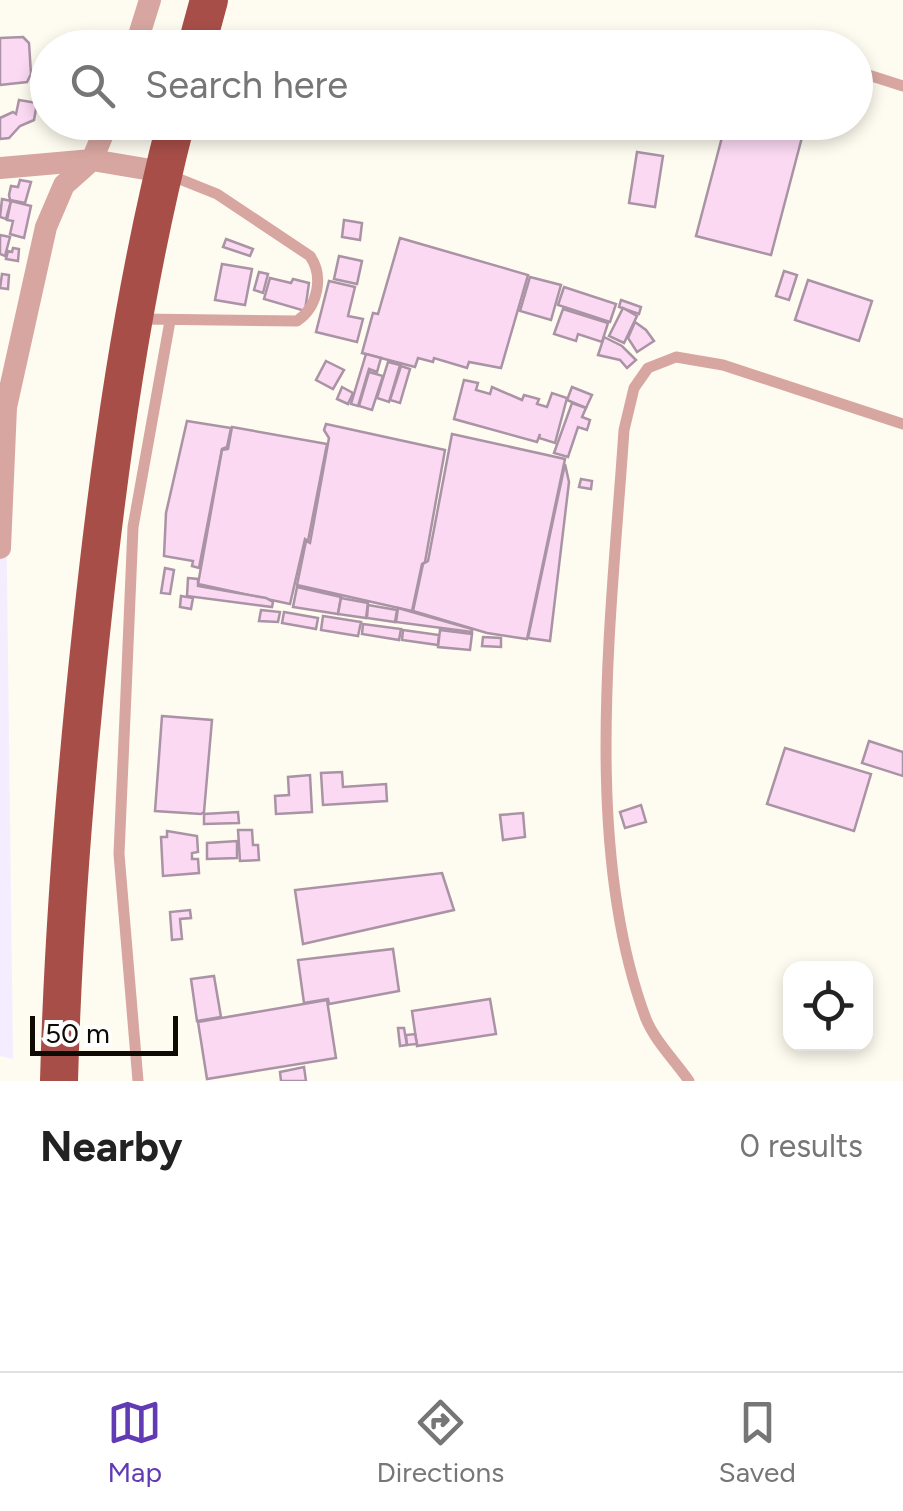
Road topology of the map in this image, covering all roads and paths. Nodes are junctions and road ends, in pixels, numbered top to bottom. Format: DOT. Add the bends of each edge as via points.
graph roads {
  1 [pos="150,0"];
  2 [pos="209,0"];
  3 [pos="141,30"];
  4 [pos="201,30"];
  5 [pos="873,76"];
  6 [pos="903,86"];
  7 [pos="100,140"];
  8 [pos="172,140"];
  9 [pos="92,160"];
  10 [pos="0,168"];
  11 [pos="164,172"];
  12 [pos="152,320"];
  13 [pos="3,408"];
  14 [pos="903,424"];
  15 [pos="0,548"];
  16 [pos="59,1081"];
  17 [pos="138,1081"];
  18 [pos="690,1081"];
  1 -- 3 [label="street"];
  2 -- 4 [label="highway"];
  5 -- 6 [label="lane"];
  7 -- 9 [label="street"];
  8 -- 11 [label="highway"];
  9 -- 10 [label="street"];
  9 -- 11 [label="street"];
  9 -- 13 [label="street" via="64,185 46,227"];
  11 -- 12 [label="highway"];
  11 -- 12 [label="lane" via="218,194 310,256 318,287 297,321"];
  12 -- 16 [label="highway" via="104,502 72,828"];
  12 -- 17 [label="lane" via="133,527 120,854"];
  13 -- 15 [label="street"];
  14 -- 18 [label="lane" via="723,365 676,357 648,368 634,388 624,430 607,694 615,888 648,1023"];
}
